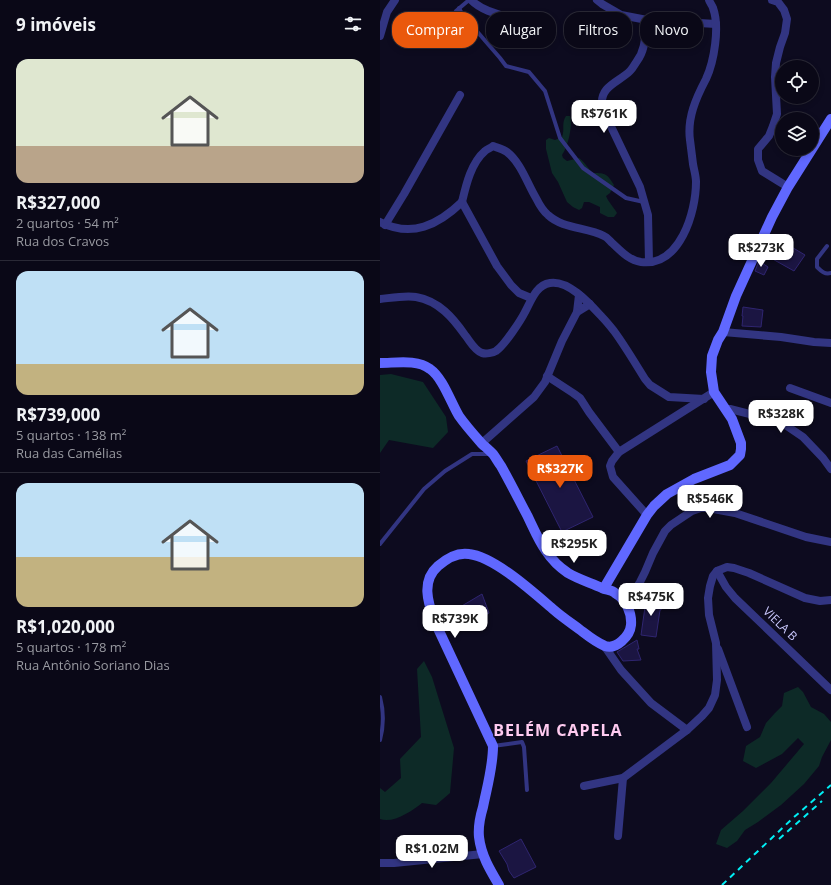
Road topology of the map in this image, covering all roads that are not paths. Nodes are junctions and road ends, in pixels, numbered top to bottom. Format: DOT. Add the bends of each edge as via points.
graph roads {
  1 [pos="395,0"];
  2 [pos="470,0"];
  3 [pos="596,0"];
  4 [pos="709,0"];
  5 [pos="772,0"];
  6 [pos="714,4"];
  7 [pos="459,8"];
  8 [pos="455,12"];
  9 [pos="490,12"];
  10 [pos="640,19"];
  11 [pos="703,23"];
  12 [pos="716,24"];
  13 [pos="380,36"];
  14 [pos="643,48"];
  15 [pos="460,95"];
  16 [pos="831,120"];
  17 [pos="788,188"];
  18 [pos="462,202"];
  19 [pos="644,202"];
  20 [pos="383,224"];
  21 [pos="827,246"];
  22 [pos="649,262"];
  23 [pos="831,273"];
  24 [pos="579,295"];
  25 [pos="531,298"];
  26 [pos="380,299"];
  27 [pos="590,304"];
  28 [pos="577,312"];
  29 [pos="723,332"];
  30 [pos="831,343"];
  31 [pos="380,363"];
  32 [pos="547,376"];
  33 [pos="790,388"];
  34 [pos="714,392"];
  35 [pos="704,399"];
  36 [pos="831,403"];
  37 [pos="725,409"];
  38 [pos="482,443"];
  39 [pos="619,452"];
  40 [pos="493,454"];
  41 [pos="831,469"];
  42 [pos="647,515"];
  43 [pos="831,542"];
  44 [pos="380,544"];
  45 [pos="717,571"];
  46 [pos="604,588"];
  47 [pos="831,600"];
  48 [pos="625,601"];
  49 [pos="716,643"];
  50 [pos="605,646"];
  51 [pos="831,690"];
  52 [pos="380,697"];
  53 [pos="747,727"];
  54 [pos="687,730"];
  55 [pos="380,740"];
  56 [pos="493,746"];
  57 [pos="623,778"];
  58 [pos="584,786"];
  59 [pos="527,790"];
  60 [pos="618,836"];
  61 [pos="483,854"];
  62 [pos="380,863"];
  63 [pos="499,885"];
  1 -- 13 [label="street" via="387,12"];
  2 -- 7 [label="lane"];
  2 -- 9 [label="street"];
  3 -- 10 [label="street" via="621,15"];
  4 -- 6 [label="street"];
  5 -- 17 [label="street" via="778,2 787,19 776,63 777,114 769,136 758,149 758,160 762,171"];
  6 -- 12 [label="street"];
  7 -- 8 [label="lane"];
  7 -- 19 [label="lane" via="506,66 529,72 545,91 560,138 583,168 626,198"];
  11 -- 12 [label="street"];
  12 -- 22 [label="street" via="713,57 690,121 689,132 696,180 691,216 677,245 670,253 662,259"];
  14 -- 19 [label="street" via="630,71 605,90 602,104 640,187"];
  15 -- 20 [label="street" via="404,194"];
  16 -- 17 [label="main road"];
  17 -- 29 [label="main road" via="756,251"];
  18 -- 20 [label="street" via="439,221 428,226 410,230"];
  18 -- 22 [label="street" via="477,160 485,150 493,146 506,151 516,161 547,215 556,221 605,236 630,258"];
  18 -- 25 [label="street" via="497,266 519,293"];
  19 -- 22 [label="street" via="648,215"];
  21 -- 23 [label="lane" via="817,259 817,267 821,272"];
  24 -- 25 [label="street" via="565,286 550,283 544,284"];
  24 -- 27 [label="street"];
  24 -- 28 [label="street"];
  25 -- 26 [label="street" via="525,312 503,345 488,353 482,353 474,347 455,320 435,304 415,297"];
  27 -- 28 [label="street"];
  27 -- 35 [label="street" via="613,330 650,385 669,397"];
  28 -- 32 [label="street"];
  29 -- 30 [label="street"];
  29 -- 34 [label="main road" via="712,356 710,372"];
  31 -- 38 [label="main road" via="405,362 420,364 430,369 437,376 461,419"];
  32 -- 38 [label="street" via="534,397"];
  32 -- 39 [label="street" via="580,398"];
  33 -- 36 [label="street"];
  34 -- 35 [label="street"];
  34 -- 37 [label="main road"];
  35 -- 39 [label="street"];
  37 -- 41 [label="street" via="781,422 803,437"];
  37 -- 42 [label="main road" via="732,419 741,443 740,454 730,465 694,479 667,494"];
  38 -- 40 [label="main road"];
  39 -- 42 [label="street" via="610,466 613,476"];
  40 -- 44 [label="lane" via="472,454 445,471 424,489"];
  40 -- 46 [label="main road" via="539,542 556,564 568,573"];
  42 -- 46 [label="main road"];
  43 -- 48 [label="street" via="800,535 735,513 701,508 671,525 665,532 653,552 646,572"];
  45 -- 47 [label="street" via="734,568 805,598"];
  45 -- 49 [label="street" via="713,576 708,598"];
  45 -- 51 [label="street, VIELA B" via="735,598"];
  46 -- 48 [label="main road" via="615,592"];
  48 -- 50 [label="main road" via="631,616 629,632 615,645"];
  49 -- 53 [label="street"];
  49 -- 54 [label="street" via="715,695 709,708"];
  50 -- 54 [label="street" via="651,703"];
  50 -- 56 [label="main road" via="590,638 513,577 479,556 453,556 433,570 427,589 434,620"];
  52 -- 55 [label="lane" via="383,720"];
  54 -- 57 [label="street"];
  56 -- 59 [label="lane" via="522,742"];
  56 -- 61 [label="main road" via="493,758 478,830"];
  57 -- 58 [label="street"];
  57 -- 60 [label="street"];
  61 -- 62 [label="street"];
  61 -- 63 [label="main road"];
}
